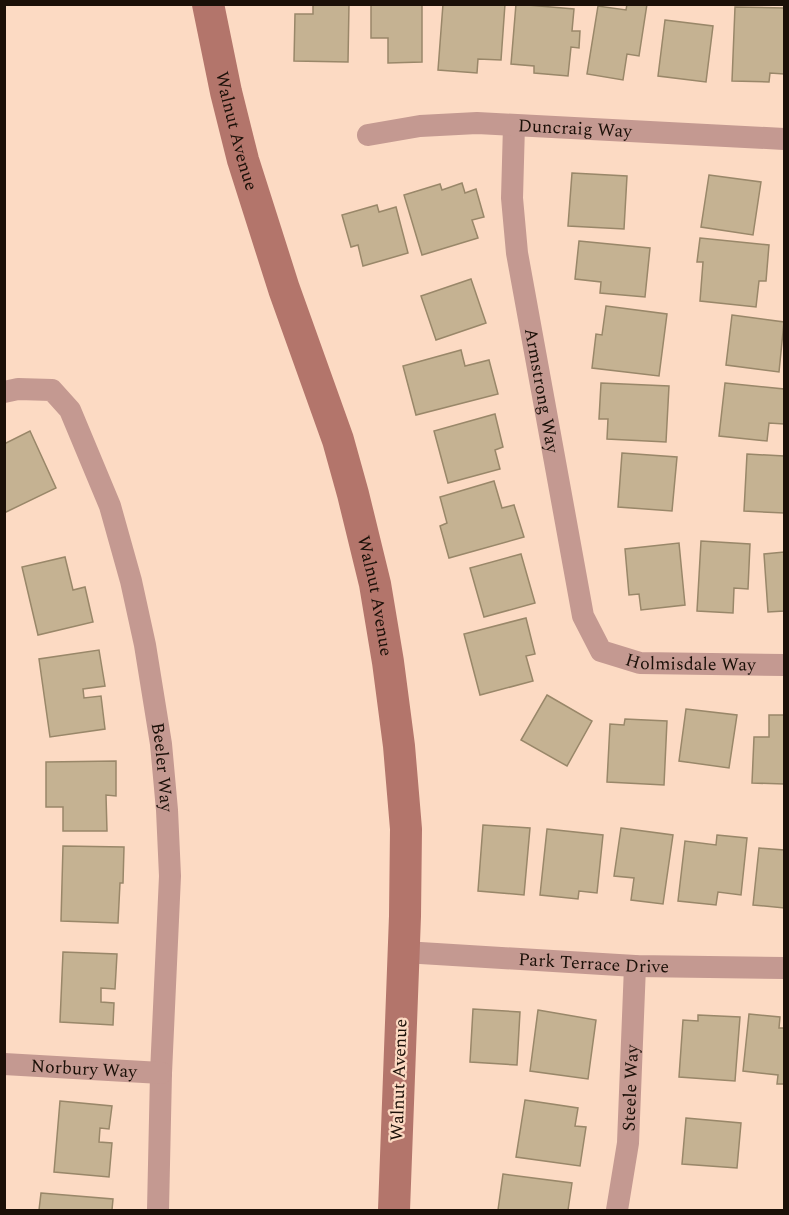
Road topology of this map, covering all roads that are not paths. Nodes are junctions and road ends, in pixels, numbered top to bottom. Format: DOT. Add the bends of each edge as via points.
graph roads {
  1 [pos="208,4"];
  2 [pos="514,125"];
  3 [pos="368,135"];
  4 [pos="784,139"];
  5 [pos="4,392"];
  6 [pos="601,651"];
  7 [pos="784,665"];
  8 [pos="404,951"];
  9 [pos="635,966"];
  10 [pos="784,968"];
  11 [pos="4,1064"];
  12 [pos="161,1073"];
  13 [pos="158,1210"];
  14 [pos="394,1210"];
  15 [pos="617,1210"];
  1 -- 8 [label="street, Walnut Avenue" via="243,160 338,440 375,584 390,672 405,817"];
  2 -- 3 [label="street, Duncraig Way" via="420,126"];
  2 -- 4 [label="street, Duncraig Way"];
  2 -- 6 [label="street, Armstrong Way" via="512,198 517,252 583,616"];
  5 -- 12 [label="street, Beeler Way" via="52,390 70,410 110,507 131,581 152,689 167,810 170,876"];
  6 -- 7 [label="street, Holmisdale Way" via="640,663"];
  8 -- 9 [label="street, Park Terrace Drive"];
  8 -- 14 [label="street, Walnut Avenue"];
  9 -- 10 [label="street, Park Terrace Drive"];
  9 -- 15 [label="street, Steele Way" via="628,1143"];
  11 -- 12 [label="street, Norbury Way"];
  12 -- 13 [label="street, Beeler Way"];
}
